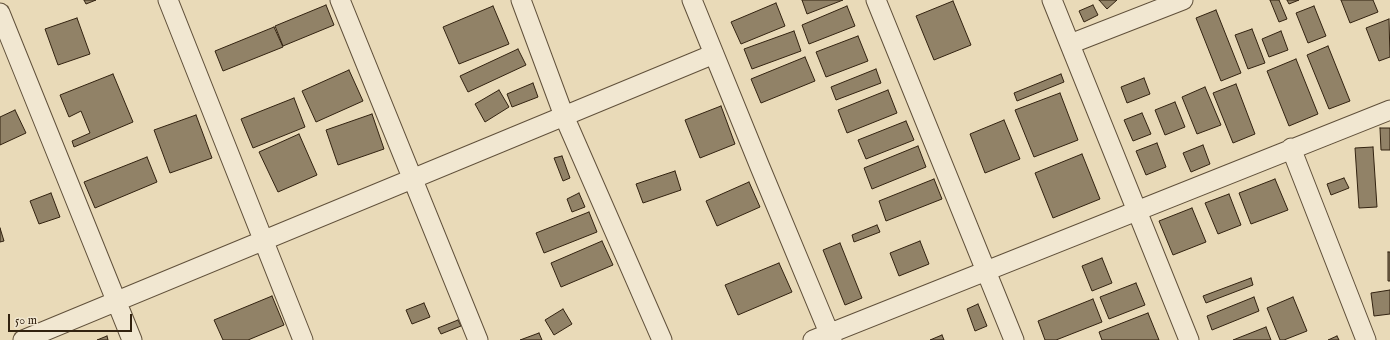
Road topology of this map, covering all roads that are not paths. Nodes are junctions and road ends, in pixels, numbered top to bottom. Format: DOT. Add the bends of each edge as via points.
graph roads {
  1 [pos="168,0"];
  2 [pos="340,0"];
  3 [pos="521,0"];
  4 [pos="692,0"];
  5 [pos="876,0"];
  6 [pos="1052,0"];
  7 [pos="1183,0"];
  8 [pos="0,14"];
  9 [pos="1070,44"];
  10 [pos="714,54"];
  11 [pos="1390,110"];
  12 [pos="564,116"];
  13 [pos="1291,148"];
  14 [pos="413,178"];
  15 [pos="1137,210"];
  16 [pos="264,240"];
  17 [pos="986,270"];
  18 [pos="117,301"];
  19 [pos="825,338"];
  20 [pos="23,340"];
  21 [pos="132,340"];
  22 [pos="303,340"];
  23 [pos="478,340"];
  24 [pos="662,340"];
  25 [pos="1014,340"];
  26 [pos="1189,340"];
  27 [pos="1366,340"];
  1 -- 16 [label="street"];
  2 -- 14 [label="street"];
  3 -- 12 [label="street"];
  4 -- 10 [label="street"];
  5 -- 17 [label="street"];
  6 -- 9 [label="street"];
  7 -- 9 [label="street"];
  8 -- 18 [label="street"];
  9 -- 15 [label="street"];
  10 -- 12 [label="street"];
  10 -- 19 [label="street"];
  11 -- 13 [label="street"];
  12 -- 14 [label="street"];
  12 -- 24 [label="street"];
  13 -- 15 [label="street"];
  13 -- 27 [label="street"];
  14 -- 16 [label="street"];
  14 -- 23 [label="street"];
  15 -- 17 [label="street"];
  15 -- 26 [label="street"];
  16 -- 18 [label="street"];
  16 -- 22 [label="street"];
  17 -- 19 [label="street"];
  17 -- 25 [label="street"];
  18 -- 20 [label="street"];
  18 -- 21 [label="street"];
}
